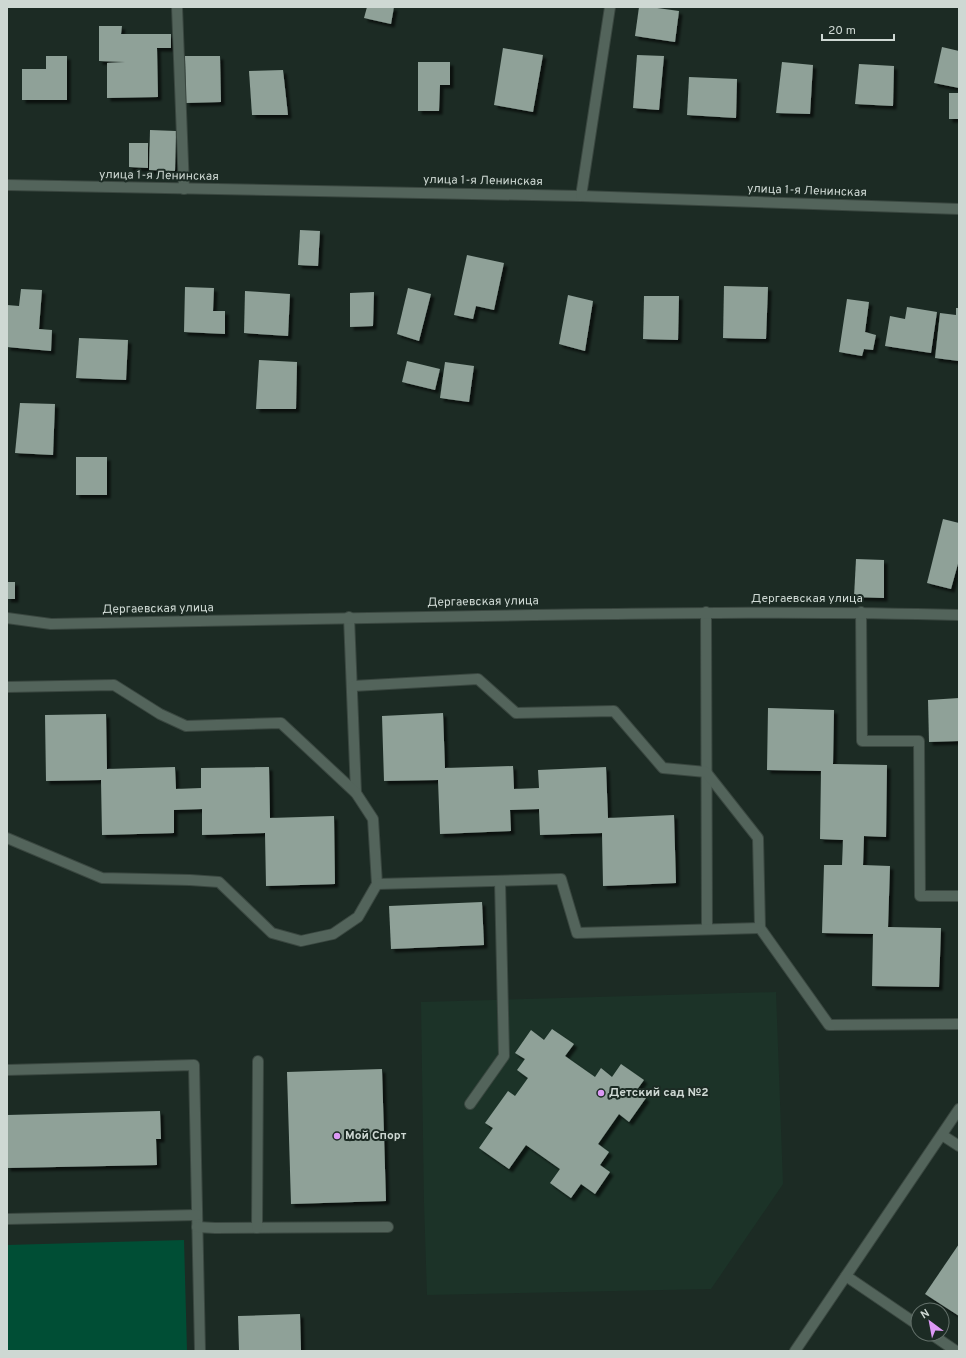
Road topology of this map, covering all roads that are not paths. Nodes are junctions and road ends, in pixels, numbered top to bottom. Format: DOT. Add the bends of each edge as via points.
graph roads {
  1 [pos="177,7"];
  2 [pos="610,7"];
  3 [pos="7,185"];
  4 [pos="184,189"];
  5 [pos="581,196"];
  6 [pos="959,209"];
  7 [pos="706,612"];
  8 [pos="861,612"];
  9 [pos="959,615"];
  10 [pos="349,617"];
  11 [pos="7,618"];
  12 [pos="353,686"];
  13 [pos="7,687"];
  14 [pos="706,772"];
  15 [pos="356,793"];
  16 [pos="7,838"];
  17 [pos="500,881"];
  18 [pos="377,884"];
  19 [pos="959,896"];
  20 [pos="760,928"];
  21 [pos="707,929"];
  22 [pos="959,1024"];
  23 [pos="258,1061"];
  24 [pos="7,1070"];
  25 [pos="470,1104"];
  26 [pos="959,1109"];
  27 [pos="942,1135"];
  28 [pos="959,1146"];
  29 [pos="197,1215"];
  30 [pos="7,1219"];
  31 [pos="198,1227"];
  32 [pos="388,1227"];
  33 [pos="257,1228"];
  34 [pos="846,1276"];
  35 [pos="910,1320"];
  36 [pos="943,1342"];
  37 [pos="200,1351"];
  38 [pos="795,1351"];
  39 [pos="956,1351"];
  1 -- 4 [label="street"];
  2 -- 5 [label="street"];
  3 -- 4 [label="street, улица 1-я Ленинская"];
  4 -- 5 [label="street, улица 1-я Ленинская"];
  5 -- 6 [label="street, улица 1-я Ленинская"];
  7 -- 8 [label="street, Дергаевская улица"];
  7 -- 10 [label="street, Дергаевская улица"];
  7 -- 14 [label="street"];
  8 -- 9 [label="street, Дергаевская улица"];
  8 -- 19 [label="street" via="862,741 919,741 920,896"];
  10 -- 11 [label="street, Дергаевская улица" via="50,624"];
  10 -- 12 [label="street"];
  12 -- 14 [label="street" via="478,679 516,713 614,710 664,768"];
  12 -- 15 [label="street"];
  13 -- 15 [label="street" via="114,684 160,714 186,726 281,723"];
  14 -- 20 [label="street" via="758,838"];
  14 -- 21 [label="street"];
  15 -- 18 [label="street" via="373,819"];
  16 -- 18 [label="street" via="102,878 219,882 272,933 301,941 333,934 358,917"];
  17 -- 18 [label="street"];
  17 -- 21 [label="street" via="561,879 577,933"];
  17 -- 25 [label="street" via="504,1056"];
  20 -- 21 [label="street"];
  20 -- 22 [label="street" via="829,1025"];
  23 -- 33 [label="street"];
  24 -- 29 [label="street" via="194,1065"];
  26 -- 27 [label="street"];
  27 -- 28 [label="street"];
  27 -- 34 [label="street"];
  29 -- 30 [label="street"];
  29 -- 31 [label="street"];
  31 -- 33 [label="street"];
  31 -- 37 [label="street"];
  32 -- 33 [label="street"];
  34 -- 35 [label="street"];
  34 -- 38 [label="street"];
  36 -- 39 [label="street"];
}
